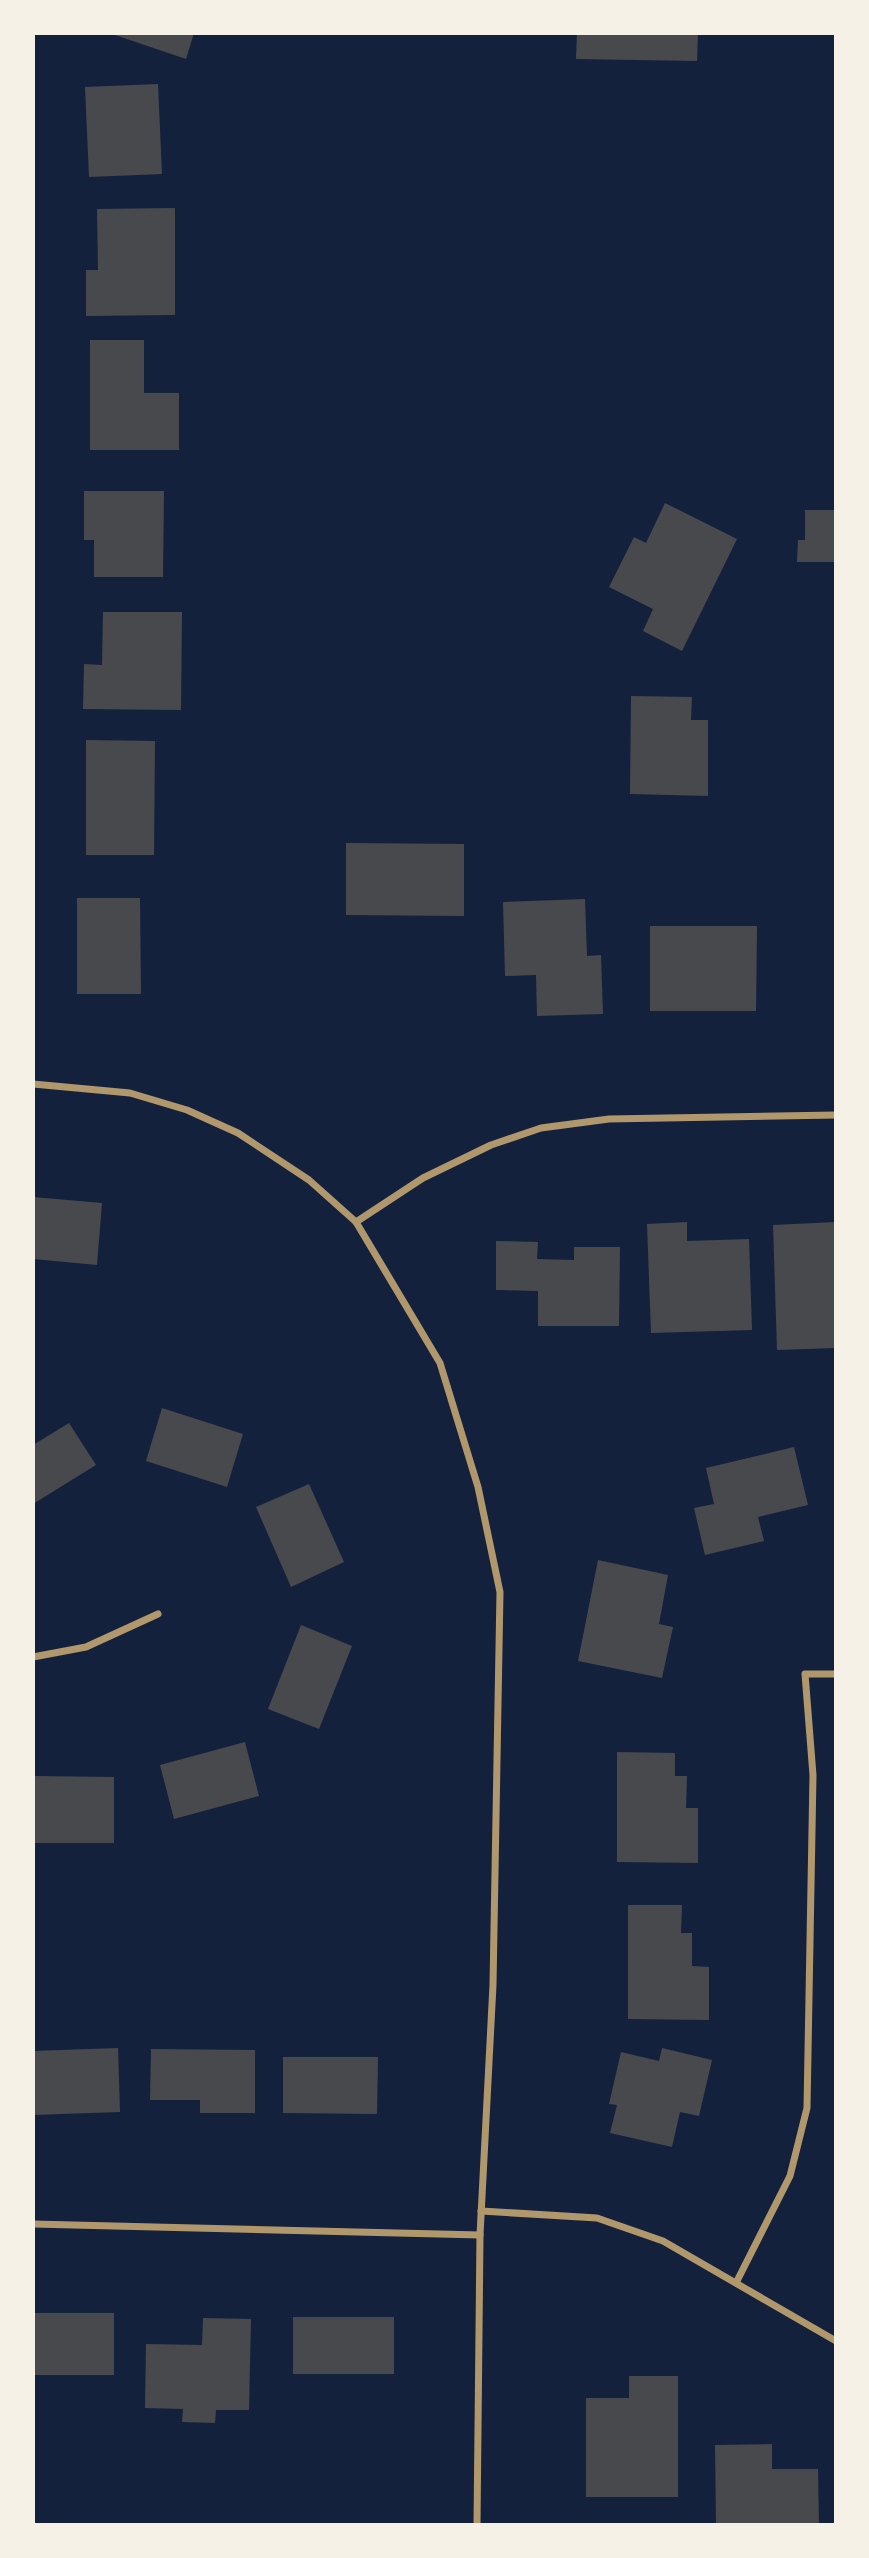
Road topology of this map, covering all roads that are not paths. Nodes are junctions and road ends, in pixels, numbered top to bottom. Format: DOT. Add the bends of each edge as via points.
graph roads {
  1 [pos="33,1084"];
  2 [pos="836,1115"];
  3 [pos="356,1222"];
  4 [pos="158,1614"];
  5 [pos="33,1657"];
  6 [pos="836,1674"];
  7 [pos="481,2211"];
  8 [pos="33,2224"];
  9 [pos="480,2235"];
  10 [pos="736,2283"];
  11 [pos="836,2341"];
  12 [pos="477,2525"];
  1 -- 3 [label="street" via="130,1093 187,1110 237,1133 309,1180"];
  2 -- 3 [label="street" via="608,1119 541,1128 491,1145 423,1178"];
  3 -- 7 [label="street" via="440,1363 478,1487 500,1591 493,1985"];
  4 -- 5 [label="street" via="86,1647"];
  6 -- 10 [label="street" via="805,1674 813,1775 807,2108 790,2176"];
  7 -- 9 [label="street"];
  7 -- 10 [label="street" via="597,2218 663,2241"];
  8 -- 9 [label="street"];
  9 -- 12 [label="street"];
  10 -- 11 [label="street"];
}
